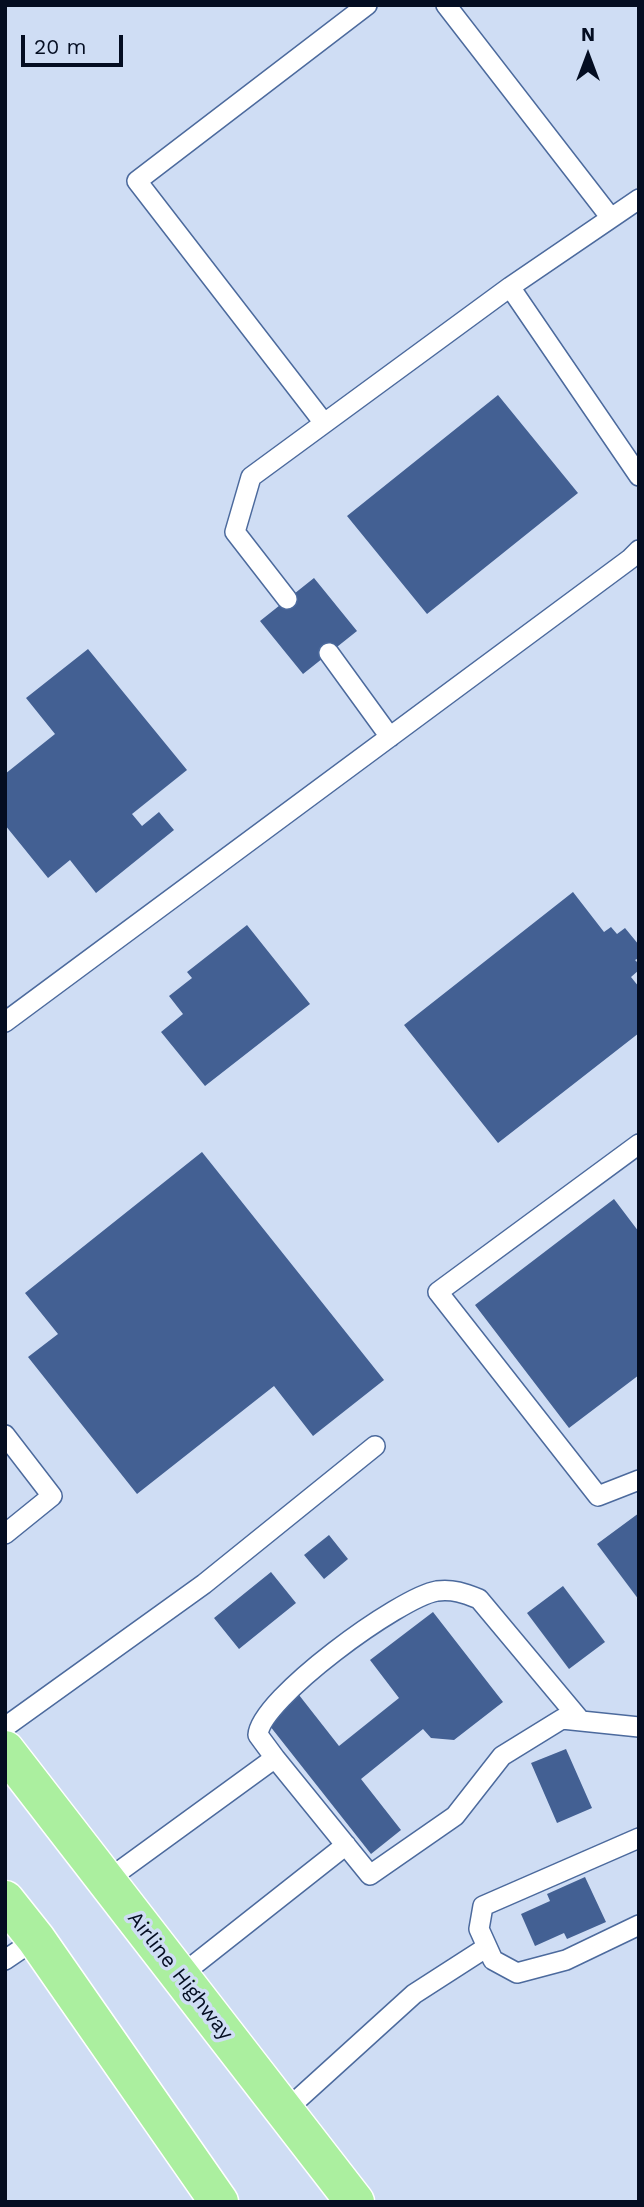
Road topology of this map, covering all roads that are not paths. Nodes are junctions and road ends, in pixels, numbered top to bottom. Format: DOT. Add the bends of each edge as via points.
graph roads {
  1 [pos="368,5"];
  2 [pos="446,5"];
  3 [pos="639,199"];
  4 [pos="611,218"];
  5 [pos="510,287"];
  6 [pos="324,424"];
  7 [pos="639,476"];
  8 [pos="639,550"];
  9 [pos="287,599"];
  10 [pos="328,653"];
  11 [pos="390,737"];
  12 [pos="5,1022"];
  13 [pos="639,1144"];
  14 [pos="5,1435"];
  15 [pos="375,1446"];
  16 [pos="639,1480"];
  17 [pos="5,1534"];
  18 [pos="581,1721"];
  19 [pos="5,1727"];
  20 [pos="639,1727"];
  21 [pos="5,1750"];
  22 [pos="275,1758"];
  23 [pos="639,1838"];
  24 [pos="345,1845"];
  25 [pos="106,1881"];
  26 [pos="5,1900"];
  27 [pos="639,1925"];
  28 [pos="36,1939"];
  29 [pos="487,1947"];
  30 [pos="5,1960"];
  31 [pos="180,1976"];
  32 [pos="285,2111"];
  33 [pos="211,2199"];
  34 [pos="355,2202"];
  1 -- 6 [label="lane" via="137,181"];
  2 -- 4 [label="lane"];
  3 -- 4 [label="lane"];
  4 -- 5 [label="lane"];
  5 -- 6 [label="lane"];
  5 -- 7 [label="lane"];
  6 -- 9 [label="lane" via="251,477 235,532"];
  8 -- 11 [label="lane"];
  10 -- 11 [label="lane"];
  11 -- 12 [label="lane"];
  13 -- 16 [label="lane" via="438,1292 598,1496"];
  14 -- 17 [label="lane" via="52,1496"];
  15 -- 19 [label="lane" via="204,1584"];
  18 -- 20 [label="lane"];
  18 -- 22 [label="lane" via="479,1599 458,1591 435,1591 401,1606 349,1640 269,1713 258,1727 258,1735"];
  18 -- 24 [label="lane" via="562,1719 502,1756 455,1816 370,1875"];
  21 -- 25 [label="highway, Airline Highway"];
  22 -- 24 [label="lane"];
  22 -- 25 [label="lane"];
  23 -- 29 [label="lane" via="484,1906 479,1929"];
  24 -- 31 [label="lane"];
  25 -- 31 [label="highway, Airline Highway"];
  26 -- 28 [label="highway"];
  27 -- 29 [label="lane" via="566,1960 517,1973 493,1960"];
  28 -- 30 [label="lane"];
  28 -- 33 [label="highway"];
  29 -- 32 [label="lane" via="414,1994"];
  31 -- 32 [label="highway, Airline Highway"];
  32 -- 34 [label="highway, Airline Highway"];
}
